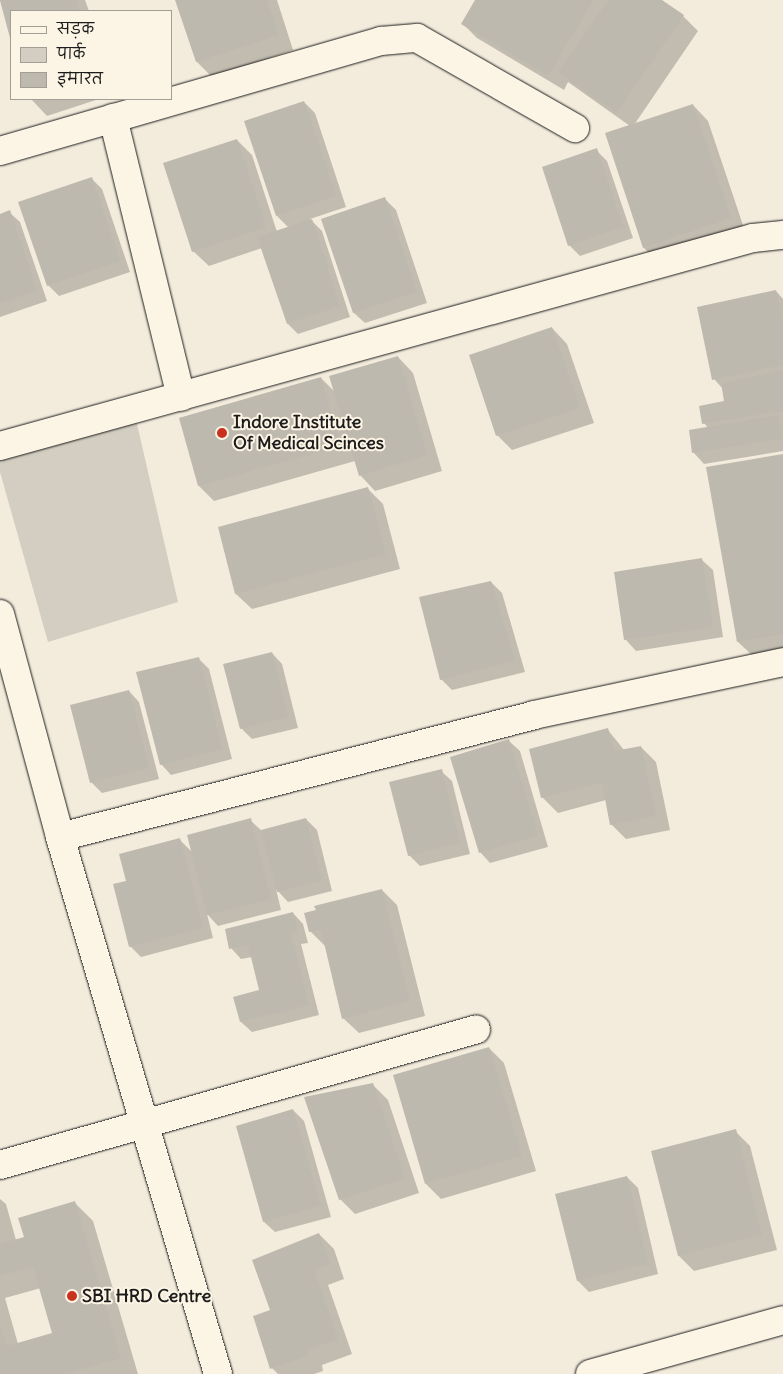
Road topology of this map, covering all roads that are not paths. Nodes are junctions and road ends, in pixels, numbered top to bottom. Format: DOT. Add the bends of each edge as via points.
graph roads {
  1 [pos="113,118"];
  2 [pos="575,128"];
  3 [pos="0,151"];
  4 [pos="783,235"];
  5 [pos="181,397"];
  6 [pos="0,446"];
  7 [pos="0,614"];
  8 [pos="783,662"];
  9 [pos="60,837"];
  10 [pos="476,1030"];
  11 [pos="143,1125"];
  12 [pos="0,1165"];
  13 [pos="783,1320"];
  14 [pos="218,1374"];
  15 [pos="590,1374"];
  1 -- 2 [label="street" via="381,41 417,38"];
  1 -- 3 [label="street"];
  1 -- 5 [label="street"];
  4 -- 5 [label="street" via="752,238"];
  5 -- 6 [label="street"];
  7 -- 9 [label="street"];
  8 -- 9 [label="street" via="534,715"];
  9 -- 11 [label="street"];
  10 -- 11 [label="street"];
  11 -- 12 [label="street"];
  11 -- 14 [label="street"];
  13 -- 15 [label="street"];
}
